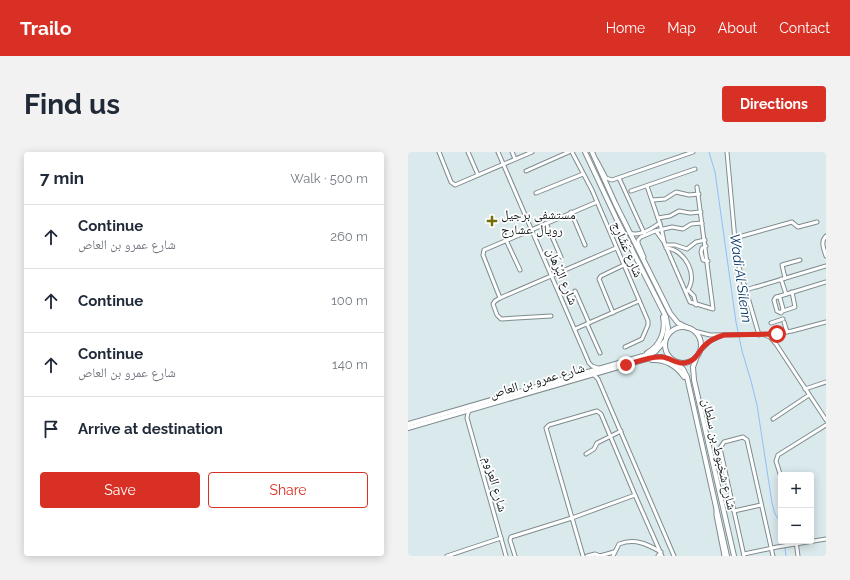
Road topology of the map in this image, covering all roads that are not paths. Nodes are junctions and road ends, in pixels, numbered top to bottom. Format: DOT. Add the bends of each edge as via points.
graph roads {
  1 [pos="439,152"];
  2 [pos="468,152"];
  3 [pos="498,152"];
  4 [pos="512,152"];
  5 [pos="532,152"];
  6 [pos="571,152"];
  7 [pos="585,152"];
  8 [pos="693,152"];
  9 [pos="727,152"];
  10 [pos="593,154"];
  11 [pos="515,159"];
  12 [pos="504,165"];
  13 [pos="695,169"];
  14 [pos="526,171"];
  15 [pos="582,174"];
  16 [pos="478,175"];
  17 [pos="619,178"];
  18 [pos="612,180"];
  19 [pos="647,186"];
  20 [pos="697,187"];
  21 [pos="631,192"];
  22 [pos="536,193"];
  23 [pos="699,194"];
  24 [pos="653,200"];
  25 [pos="597,202"];
  26 [pos="616,204"];
  27 [pos="571,212"];
  28 [pos="701,212"];
  29 [pos="658,218"];
  30 [pos="817,222"];
  31 [pos="546,223"];
  32 [pos="660,223"];
  33 [pos="702,223"];
  34 [pos="532,229"];
  35 [pos="662,229"];
  36 [pos="655,230"];
  37 [pos="630,233"];
  38 [pos="644,233"];
  39 [pos="826,236"];
  40 [pos="735,238"];
  41 [pos="506,240"];
  42 [pos="705,240"];
  43 [pos="585,245"];
  44 [pos="665,245"];
  45 [pos="616,248"];
  46 [pos="682,248"];
  47 [pos="679,253"];
  48 [pos="826,256"];
  49 [pos="561,257"];
  50 [pos="800,260"];
  51 [pos="644,261"];
  52 [pos="624,266"];
  53 [pos="826,266"];
  54 [pos="520,270"];
  55 [pos="552,276"];
  56 [pos="783,278"];
  57 [pos="648,282"];
  58 [pos="826,282"];
  59 [pos="746,290"];
  60 [pos="575,291"];
  61 [pos="687,291"];
  62 [pos="792,292"];
  63 [pos="786,294"];
  64 [pos="777,297"];
  65 [pos="500,298"];
  66 [pos="639,301"];
  67 [pos="696,305"];
  68 [pos="782,312"];
  69 [pos="613,313"];
  70 [pos="551,316"];
  71 [pos="784,321"];
  72 [pos="826,322"];
  73 [pos="588,323"];
  74 [pos="771,323"];
  75 [pos="688,328"];
  76 [pos="575,329"];
  77 [pos="694,331"];
  78 [pos="787,332"];
  79 [pos="759,334"];
  80 [pos="764,334"];
  81 [pos="772,334"];
  82 [pos="724,335"];
  83 [pos="666,340"];
  84 [pos="776,344"];
  85 [pos="625,347"];
  86 [pos="600,353"];
  87 [pos="698,354"];
  88 [pos="671,359"];
  89 [pos="675,362"];
  90 [pos="589,363"];
  91 [pos="625,364"];
  92 [pos="600,370"];
  93 [pos="587,372"];
  94 [pos="593,374"];
  95 [pos="598,379"];
  96 [pos="826,382"];
  97 [pos="806,389"];
  98 [pos="809,395"];
  99 [pos="474,408"];
  100 [pos="694,408"];
  101 [pos="455,414"];
  102 [pos="467,418"];
  103 [pos="773,419"];
  104 [pos="826,420"];
  105 [pos="408,424"];
  106 [pos="826,425"];
  107 [pos="408,428"];
  108 [pos="621,431"];
  109 [pos="611,437"];
  110 [pos="586,454"];
  111 [pos="779,472"];
  112 [pos="635,495"];
  113 [pos="761,505"];
  114 [pos="734,511"];
  115 [pos="572,518"];
  116 [pos="501,538"];
  117 [pos="826,540"];
  118 [pos="814,541"];
  119 [pos="790,544"];
  120 [pos="795,544"];
  121 [pos="771,548"];
  122 [pos="614,552"];
  123 [pos="660,555"];
  124 [pos="744,555"];
  125 [pos="447,556"];
  126 [pos="506,556"];
  127 [pos="515,556"];
  128 [pos="583,556"];
  129 [pos="587,556"];
  130 [pos="600,556"];
  131 [pos="613,556"];
  132 [pos="674,556"];
  133 [pos="726,556"];
  134 [pos="734,556"];
  135 [pos="773,556"];
  136 [pos="798,556"];
  1 -- 16 [label="street" via="453,184"];
  2 -- 16 [label="street"];
  3 -- 12 [label="street, شارع البُرْهَان"];
  4 -- 11 [label="street"];
  5 -- 11 [label="street"];
  6 -- 14 [label="street"];
  6 -- 15 [label="street, شارع عَشَارِج"];
  7 -- 57 [label="main road"];
  8 -- 17 [label="street"];
  9 -- 40 [label="street"];
  10 -- 18 [label="street" via="606,178"];
  10 -- 26 [label="main road"];
  11 -- 12 [label="street"];
  12 -- 16 [label="street"];
  12 -- 34 [label="street, شارع البُرْهَان"];
  13 -- 19 [label="street"];
  15 -- 22 [label="street"];
  15 -- 25 [label="street, شارع عَشَارِج"];
  17 -- 18 [label="street"];
  17 -- 38 [label="street"];
  18 -- 26 [label="street" via="609,186"];
  19 -- 21 [label="street"];
  19 -- 24 [label="street"];
  20 -- 23 [label="street"];
  23 -- 24 [label="street" via="676,192 665,199"];
  23 -- 28 [label="street"];
  24 -- 29 [label="street"];
  25 -- 27 [label="street"];
  25 -- 45 [label="street, شارع عَشَارِج"];
  26 -- 37 [label="main road"];
  27 -- 31 [label="street"];
  27 -- 43 [label="street"];
  28 -- 29 [label="street" via="679,211"];
  28 -- 33 [label="street"];
  29 -- 32 [label="street"];
  30 -- 40 [label="street" via="799,227 793,222"];
  31 -- 34 [label="street"];
  31 -- 49 [label="street"];
  32 -- 35 [label="street"];
  32 -- 36 [label="street"];
  33 -- 35 [label="street" via="691,224 683,229"];
  33 -- 42 [label="street"];
  34 -- 41 [label="street"];
  34 -- 55 [label="street, شارع البُرْهَان"];
  35 -- 36 [label="street"];
  35 -- 44 [label="street"];
  36 -- 38 [label="street"];
  36 -- 44 [label="street"];
  37 -- 38 [label="street"];
  37 -- 51 [label="main road"];
  38 -- 51 [label="street" via="638,241"];
  39 -- 48 [label="street" via="822,243"];
  40 -- 59 [label="street" via="738,263"];
  41 -- 54 [label="street"];
  41 -- 65 [label="street" via="485,249 482,253"];
  42 -- 46 [label="street" via="696,242 687,249"];
  42 -- 67 [label="street" via="714,308 712,310"];
  44 -- 46 [label="street"];
  44 -- 47 [label="street"];
  44 -- 61 [label="street"];
  45 -- 52 [label="street, شارع عَشَارِج"];
  45 -- 55 [label="street"];
  46 -- 47 [label="street"];
  47 -- 61 [label="street" via="690,269"];
  50 -- 56 [label="street" via="782,265"];
  51 -- 75 [label="main road" via="672,317"];
  52 -- 66 [label="street, شارع عَشَارِج"];
  52 -- 69 [label="street" via="599,278"];
  53 -- 56 [label="street"];
  55 -- 65 [label="street"];
  55 -- 76 [label="street, شارع البُرْهَان"];
  56 -- 59 [label="street"];
  56 -- 63 [label="street"];
  57 -- 83 [label="main road" via="666,317"];
  57 -- 91 [label="main road" via="663,314 664,330 652,350"];
  58 -- 62 [label="street"];
  59 -- 79 [label="street"];
  60 -- 73 [label="street"];
  61 -- 67 [label="street" via="694,296"];
  61 -- 67 [label="street" via="690,302"];
  62 -- 63 [label="street"];
  62 -- 68 [label="street" via="795,307"];
  63 -- 64 [label="street"];
  64 -- 68 [label="street" via="780,298"];
  64 -- 68 [label="street" via="774,300 777,311"];
  65 -- 70 [label="street" via="494,301 493,305 500,318"];
  66 -- 69 [label="street"];
  66 -- 85 [label="street, شارع عَشَارِج" via="648,325 641,340"];
  68 -- 71 [label="street"];
  69 -- 73 [label="street"];
  71 -- 74 [label="street"];
  71 -- 78 [label="street"];
  72 -- 78 [label="street"];
  73 -- 76 [label="street"];
  73 -- 86 [label="street"];
  75 -- 77 [label="main road"];
  75 -- 83 [label="main road" via="673,330"];
  76 -- 90 [label="street, شارع البُرْهَان"];
  77 -- 82 [label="street" via="706,335"];
  77 -- 87 [label="main road" via="701,343"];
  78 -- 81 [label="street"];
  79 -- 80 [label="street"];
  79 -- 82 [label="street"];
  80 -- 81 [label="street"];
  80 -- 84 [label="street"];
  81 -- 84 [label="street"];
  82 -- 87 [label="street" via="710,341"];
  83 -- 88 [label="main road" via="665,350"];
  83 -- 91 [label="main road, شارع عمرو بن العاص" via="654,353"];
  84 -- 97 [label="street"];
  87 -- 89 [label="main road" via="690,362"];
  87 -- 134 [label="main road, شارع شخبوط بن سلطان" via="693,367 694,380"];
  88 -- 89 [label="main road"];
  88 -- 91 [label="main road, شارع عمرو بن العاص" via="655,357"];
  89 -- 100 [label="main road, شارع شخبوط بن سلطان" via="687,377"];
  90 -- 92 [label="street"];
  90 -- 93 [label="street"];
  91 -- 92 [label="main road, شارع عمرو بن العاص"];
  91 -- 100 [label="main road" via="658,360 675,367 686,379"];
  92 -- 93 [label="main road, شارع عمرو بن العاص"];
  92 -- 94 [label="main road, شارع عمرو بن العاص"];
  92 -- 95 [label="street"];
  93 -- 105 [label="main road, شارع عمرو بن العاص"];
  94 -- 95 [label="street"];
  94 -- 99 [label="main road, شارع عمرو بن العاص"];
  95 -- 108 [label="street"];
  96 -- 97 [label="street"];
  97 -- 98 [label="street"];
  98 -- 103 [label="street"];
  98 -- 104 [label="street"];
  99 -- 101 [label="main road, شارع عمرو بن العاص"];
  99 -- 102 [label="street" via="468,411"];
  100 -- 133 [label="main road, شارع شخبوط بن سلطان"];
  101 -- 102 [label="street" via="463,414"];
  101 -- 107 [label="main road, شارع عمرو بن العاص"];
  102 -- 116 [label="street, شارع العزوم"];
  106 -- 111 [label="street" via="778,455 776,461"];
  108 -- 109 [label="street"];
  108 -- 132 [label="street"];
  109 -- 110 [label="street" via="597,443 594,449"];
  109 -- 112 [label="street"];
  109 -- 115 [label="street" via="601,414 597,412 546,428"];
  112 -- 115 [label="street"];
  112 -- 123 [label="street"];
  113 -- 114 [label="street"];
  113 -- 114 [label="street" via="746,439 742,437 726,441 721,444 720,450"];
  113 -- 121 [label="street"];
  114 -- 124 [label="street"];
  115 -- 127 [label="street" via="511,536"];
  115 -- 128 [label="street"];
  116 -- 125 [label="street"];
  116 -- 126 [label="street, شارع العزوم"];
  117 -- 118 [label="street"];
  119 -- 121 [label="street"];
  120 -- 136 [label="street"];
  121 -- 124 [label="street"];
  121 -- 135 [label="street"];
  122 -- 123 [label="street" via="619,544 631,541 640,542"];
  122 -- 130 [label="street"];
  122 -- 131 [label="street"];
  129 -- 130 [label="street"];
}
